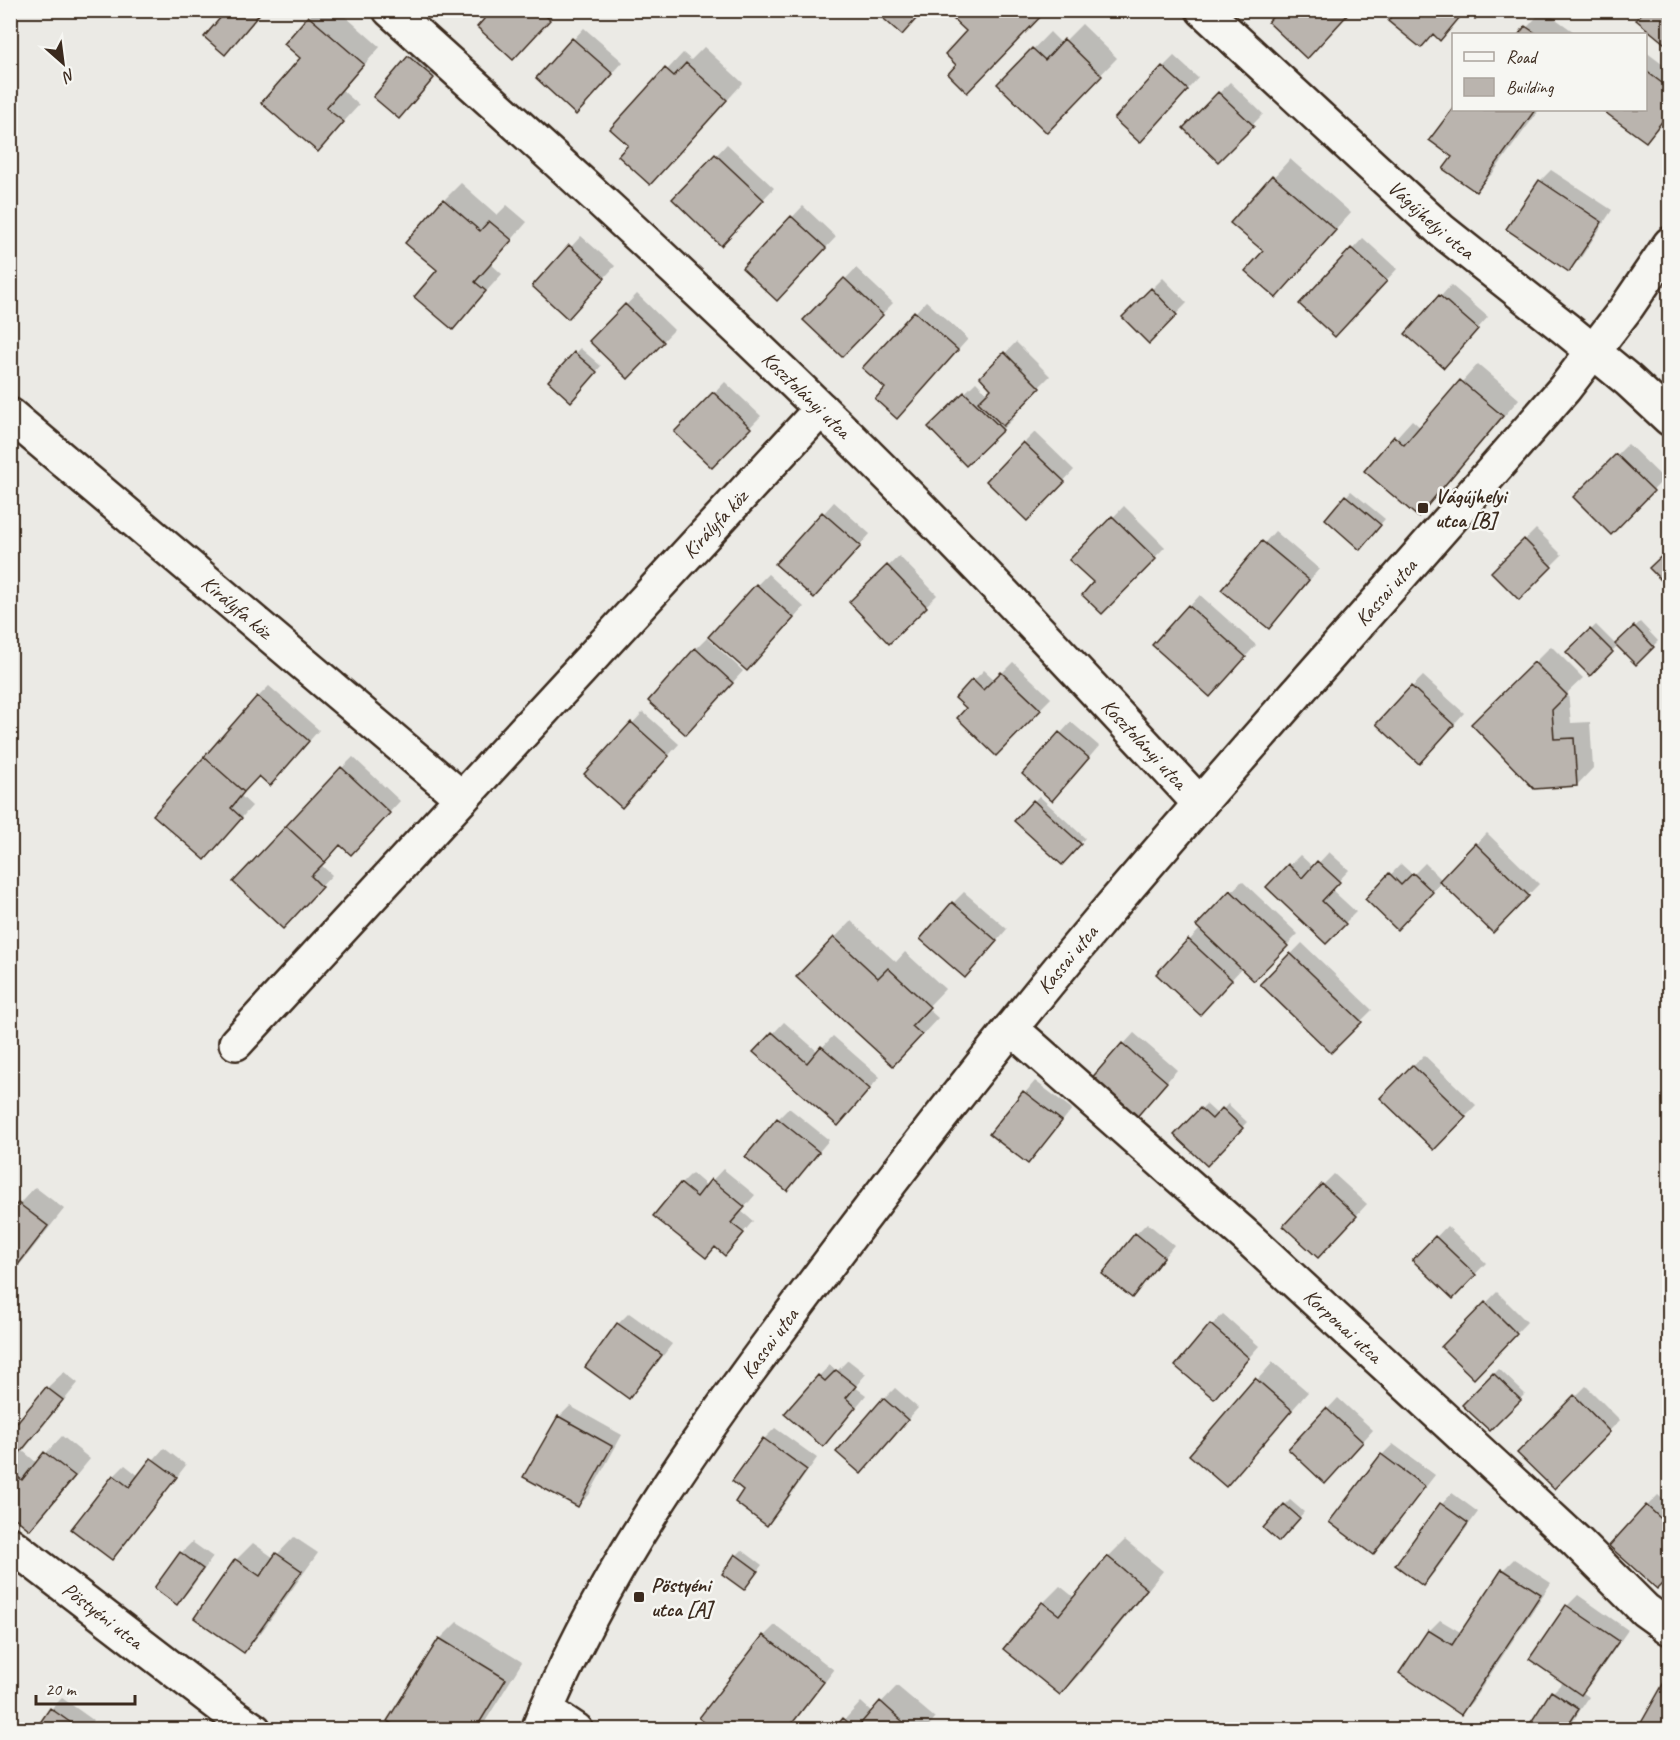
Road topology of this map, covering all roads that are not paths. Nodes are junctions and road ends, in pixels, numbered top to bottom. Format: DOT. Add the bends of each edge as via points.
graph roads {
  1 [pos="390,10"];
  2 [pos="1203,10"];
  3 [pos="1670,244"];
  4 [pos="1594,352"];
  5 [pos="821,409"];
  6 [pos="10,415"];
  7 [pos="1670,419"];
  8 [pos="462,798"];
  9 [pos="1200,804"];
  10 [pos="1011,1028"];
  11 [pos="236,1043"];
  12 [pos="10,1544"];
  13 [pos="1670,1628"];
  14 [pos="542,1720"];
  15 [pos="254,1730"];
  16 [pos="576,1730"];
  1 -- 5 [label="street, Kosztolányi utca" via="634,230"];
  2 -- 4 [label="street, Vágújhelyi utca" via="1442,231"];
  3 -- 4 [label="street, Kassai utca"];
  4 -- 7 [label="street, Vágújhelyi utca"];
  4 -- 9 [label="street, Kassai utca"];
  5 -- 8 [label="street, Királyfa köz"];
  5 -- 9 [label="street, Kosztolányi utca" via="996,584"];
  6 -- 8 [label="street, Királyfa köz"];
  8 -- 11 [label="street, Királyfa köz"];
  9 -- 10 [label="street, Kassai utca"];
  10 -- 13 [label="street, Korponai utca" via="1247,1237 1577,1542 1645,1610"];
  10 -- 14 [label="street, Kassai utca" via="902,1166 679,1469 608,1587"];
  12 -- 15 [label="street, Pöstyéni utca"];
  14 -- 16 [label="street"];
}
